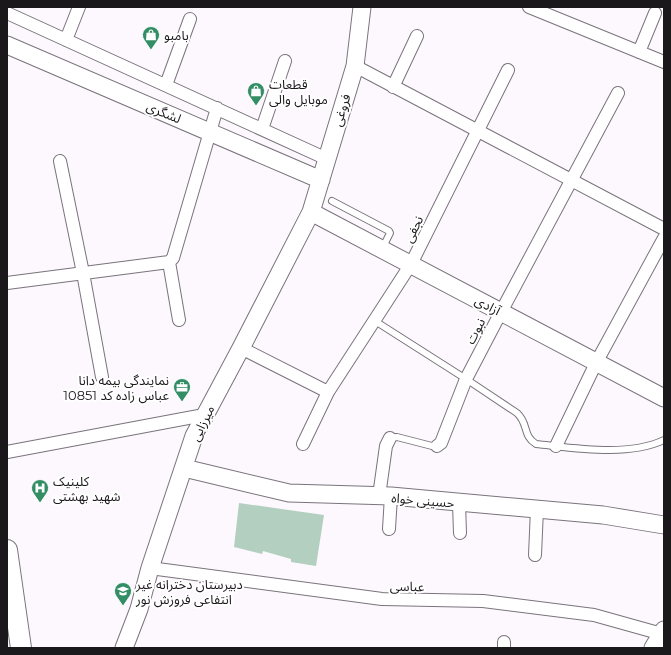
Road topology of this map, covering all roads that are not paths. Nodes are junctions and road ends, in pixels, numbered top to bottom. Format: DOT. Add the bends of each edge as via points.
graph roads {
  1 [pos="79,7"];
  2 [pos="362,7"];
  3 [pos="529,7"];
  4 [pos="556,12"];
  5 [pos="654,12"];
  6 [pos="7,13"];
  7 [pos="190,19"];
  8 [pos="417,36"];
  9 [pos="66,40"];
  10 [pos="7,45"];
  11 [pos="639,52"];
  12 [pos="285,61"];
  13 [pos="664,62"];
  14 [pos="355,66"];
  15 [pos="508,70"];
  16 [pos="166,85"];
  17 [pos="393,87"];
  18 [pos="618,93"];
  19 [pos="217,108"];
  20 [pos="262,129"];
  21 [pos="477,131"];
  22 [pos="210,132"];
  23 [pos="327,159"];
  24 [pos="60,161"];
  25 [pos="321,180"];
  26 [pos="571,180"];
  27 [pos="332,201"];
  28 [pos="311,212"];
  29 [pos="664,229"];
  30 [pos="664,238"];
  31 [pos="382,249"];
  32 [pos="171,260"];
  33 [pos="411,264"];
  34 [pos="83,273"];
  35 [pos="7,284"];
  36 [pos="501,312"];
  37 [pos="179,320"];
  38 [pos="375,321"];
  39 [pos="241,348"];
  40 [pos="596,363"];
  41 [pos="102,377"];
  42 [pos="466,379"];
  43 [pos="328,392"];
  44 [pos="664,398"];
  45 [pos="204,415"];
  46 [pos="390,438"];
  47 [pos="664,440"];
  48 [pos="303,444"];
  49 [pos="437,446"];
  50 [pos="556,446"];
  51 [pos="7,452"];
  52 [pos="184,468"];
  53 [pos="385,496"];
  54 [pos="459,503"];
  55 [pos="537,509"];
  56 [pos="664,525"];
  57 [pos="389,529"];
  58 [pos="460,533"];
  59 [pos="535,555"];
  60 [pos="8,562"];
  61 [pos="150,568"];
  62 [pos="660,637"];
  63 [pos="21,648"];
  64 [pos="124,648"];
  1 -- 9 [label="street"];
  2 -- 14 [label="street, فروغی"];
  3 -- 4 [label="street"];
  4 -- 11 [label="street"];
  5 -- 11 [label="street"];
  6 -- 9 [label="street"];
  7 -- 16 [label="street"];
  8 -- 17 [label="street"];
  9 -- 16 [label="street"];
  10 -- 22 [label="street, لشگری"];
  11 -- 13 [label="street"];
  12 -- 20 [label="street"];
  14 -- 17 [label="street"];
  14 -- 23 [label="street, فروغی"];
  15 -- 21 [label="street, نجفی"];
  16 -- 19 [label="street"];
  17 -- 21 [label="street"];
  18 -- 26 [label="street, نبوت"];
  19 -- 20 [label="street"];
  19 -- 22 [label="street"];
  20 -- 23 [label="street"];
  21 -- 26 [label="street"];
  21 -- 33 [label="street, نجفی"];
  22 -- 25 [label="street, لشگری"];
  22 -- 32 [label="street"];
  23 -- 25 [label="street, فروغی"];
  24 -- 34 [label="street"];
  25 -- 28 [label="street, فروغی"];
  26 -- 29 [label="street"];
  26 -- 36 [label="street, نبوت"];
  27 -- 31 [label="lane" via="389,231"];
  28 -- 31 [label="street, آزادی"];
  28 -- 39 [label="street, میرزایی"];
  30 -- 40 [label="street"];
  31 -- 33 [label="street, آزادی"];
  32 -- 34 [label="street"];
  32 -- 37 [label="street"];
  33 -- 36 [label="street, آزادی"];
  33 -- 38 [label="street, نجفی"];
  34 -- 35 [label="street"];
  34 -- 41 [label="street"];
  36 -- 40 [label="street, آزادی"];
  36 -- 42 [label="street, نبوت"];
  38 -- 42 [label="lane"];
  38 -- 43 [label="street, نجفی"];
  39 -- 43 [label="street"];
  39 -- 45 [label="street, میرزایی"];
  40 -- 44 [label="street, آزادی"];
  40 -- 50 [label="street"];
  42 -- 49 [label="street, نبوت" via="441,443"];
  42 -- 50 [label="lane" via="522,417 526,425 526,435 530,440 536,444"];
  43 -- 48 [label="street, نجفی"];
  45 -- 51 [label="street"];
  45 -- 52 [label="street, میرزایی"];
  46 -- 49 [label="lane, نبوت" via="397,437"];
  46 -- 53 [label="street, نبوت" via="386,446"];
  47 -- 50 [label="lane" via="652,446 621,451"];
  52 -- 53 [label="street, حسینی خواه" via="289,493"];
  52 -- 61 [label="street, میرزایی"];
  53 -- 54 [label="street, حسینی خواه"];
  53 -- 57 [label="street, نبوت"];
  54 -- 55 [label="street, حسینی خواه"];
  54 -- 58 [label="street"];
  55 -- 56 [label="street, حسینی خواه" via="603,515"];
  55 -- 59 [label="street"];
  60 -- 63 [label="main road"];
  61 -- 62 [label="street, عباسی" via="382,599 483,601 594,614"];
  61 -- 64 [label="street, میرزایی" via="139,609"];
}
